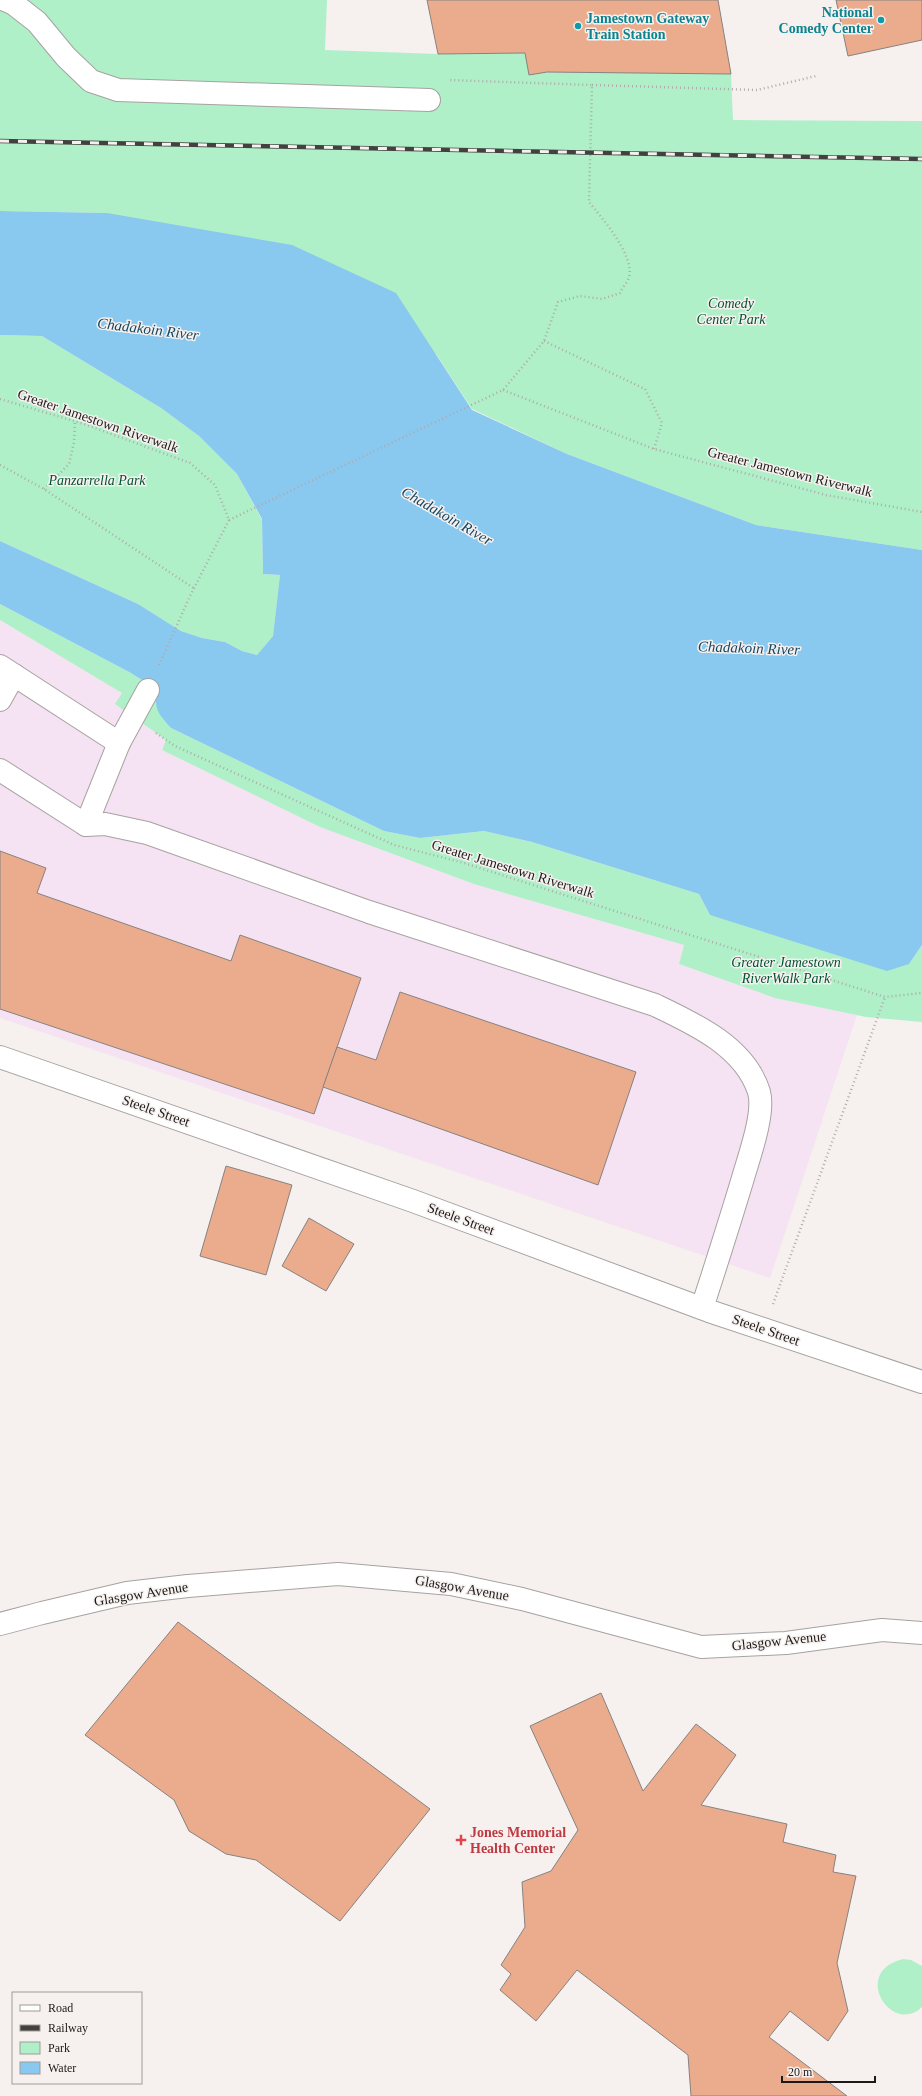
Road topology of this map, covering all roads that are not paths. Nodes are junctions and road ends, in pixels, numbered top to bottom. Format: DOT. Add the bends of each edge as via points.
graph roads {
  1 [pos="5,0"];
  2 [pos="429,100"];
  3 [pos="7,671"];
  4 [pos="148,690"];
  5 [pos="0,700"];
  6 [pos="119,743"];
  7 [pos="0,770"];
  8 [pos="86,825"];
  9 [pos="0,1057"];
  10 [pos="702,1308"];
  11 [pos="922,1382"];
  12 [pos="0,1624"];
  13 [pos="922,1633"];
  1 -- 2 [label="street" via="36,22 91,81 118,90"];
  3 -- 5 [label="street"];
  3 -- 6 [label="street"];
  4 -- 6 [label="street"];
  6 -- 8 [label="street"];
  7 -- 8 [label="street"];
  8 -- 10 [label="street" via="105,824 148,833 369,912 655,1005 688,1021 737,1054 750,1072 760,1093 759,1120"];
  9 -- 10 [label="street, Steele Street" via="413,1201"];
  10 -- 11 [label="street, Steele Street"];
  12 -- 13 [label="street, Glasgow Avenue" via="127,1594 196,1585 338,1574 451,1584 522,1599 702,1647 786,1643 882,1630"];
}
